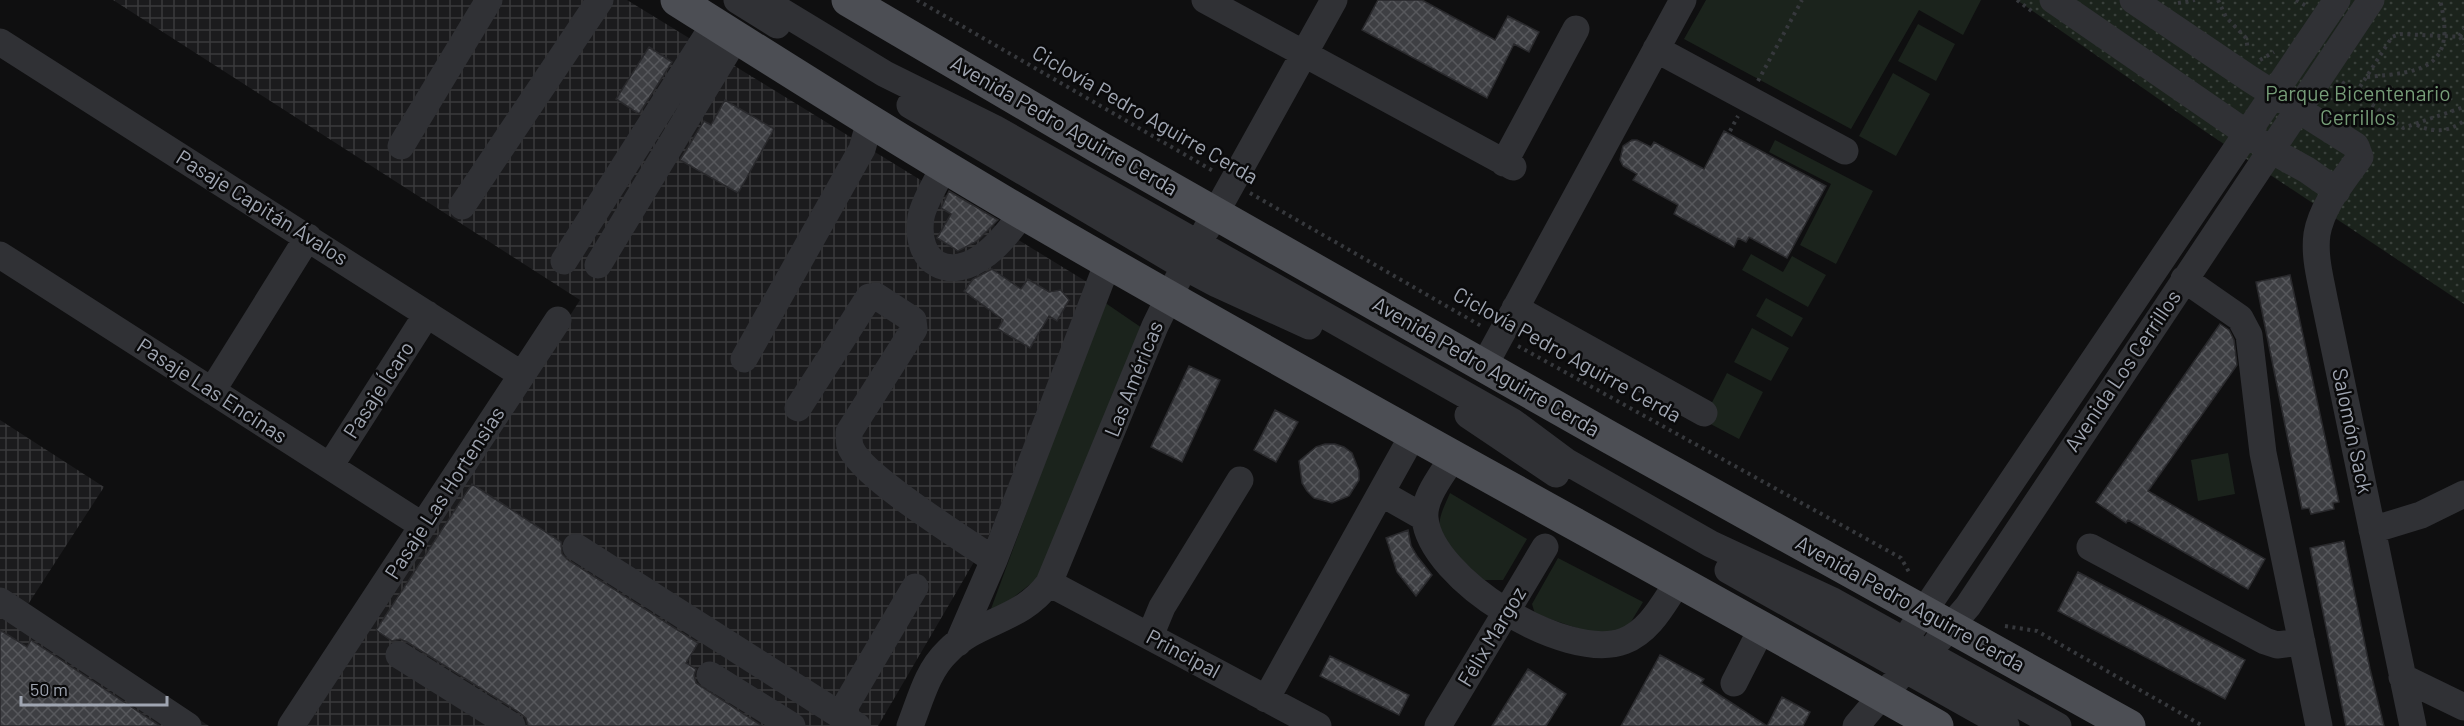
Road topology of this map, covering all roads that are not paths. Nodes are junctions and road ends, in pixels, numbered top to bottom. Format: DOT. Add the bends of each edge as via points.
graph roads {
  1 [pos="489,0"];
  2 [pos="600,0"];
  3 [pos="677,0"];
  4 [pos="737,0"];
  5 [pos="763,0"];
  6 [pos="848,0"];
  7 [pos="1205,0"];
  8 [pos="1334,0"];
  9 [pos="1683,0"];
  10 [pos="2053,0"];
  11 [pos="2133,0"];
  12 [pos="2337,0"];
  13 [pos="2371,0"];
  14 [pos="1576,29"];
  15 [pos="725,30"];
  16 [pos="0,42"];
  17 [pos="1656,49"];
  18 [pos="1304,52"];
  19 [pos="2273,93"];
  20 [pos="2298,109"];
  21 [pos="870,121"];
  22 [pos="2246,133"];
  23 [pos="401,146"];
  24 [pos="2271,150"];
  25 [pos="1845,152"];
  26 [pos="944,166"];
  27 [pos="2337,190"];
  28 [pos="462,206"];
  29 [pos="1023,213"];
  30 [pos="1216,214"];
  31 [pos="308,237"];
  32 [pos="0,255"];
  33 [pos="1192,256"];
  34 [pos="564,261"];
  35 [pos="1108,262"];
  36 [pos="598,265"];
  37 [pos="2184,279"];
  38 [pos="1168,296"];
  39 [pos="1515,308"];
  40 [pos="427,314"];
  41 [pos="558,320"];
  42 [pos="744,359"];
  43 [pos="1484,366"];
  44 [pos="522,375"];
  45 [pos="212,391"];
  46 [pos="798,408"];
  47 [pos="1704,413"];
  48 [pos="1413,435"];
  49 [pos="1453,457"];
  50 [pos="330,466"];
  51 [pos="1240,480"];
  52 [pos="1381,493"];
  53 [pos="2464,494"];
  54 [pos="1425,518"];
  55 [pos="423,526"];
  56 [pos="2372,530"];
  57 [pos="576,547"];
  58 [pos="1545,547"];
  59 [pos="2090,547"];
  60 [pos="994,560"];
  61 [pos="1049,582"];
  62 [pos="1678,582"];
  63 [pos="915,588"];
  64 [pos="0,602"];
  65 [pos="1946,609"];
  66 [pos="1507,612"];
  67 [pos="1762,628"];
  68 [pos="1150,636"];
  69 [pos="958,642"];
  70 [pos="2302,642"];
  71 [pos="399,655"];
  72 [pos="1907,656"];
  73 [pos="710,675"];
  74 [pos="2403,677"];
  75 [pos="1734,683"];
  76 [pos="1266,699"];
  77 [pos="1889,704"];
  78 [pos="2464,707"];
  79 [pos="848,721"];
  80 [pos="188,726"];
  81 [pos="291,726"];
  82 [pos="512,726"];
  83 [pos="792,726"];
  84 [pos="910,726"];
  85 [pos="1318,726"];
  86 [pos="1438,726"];
  87 [pos="1840,726"];
  88 [pos="1856,726"];
  89 [pos="1937,726"];
  90 [pos="2006,726"];
  91 [pos="2058,726"];
  92 [pos="2128,726"];
  93 [pos="2319,726"];
  94 [pos="2412,726"];
  1 -- 23 [label="street"];
  2 -- 28 [label="street"];
  3 -- 15 [label="main road"];
  4 -- 33 [label="street" via="947,127"];
  5 -- 33 [label="street" via="895,80 994,128"];
  6 -- 30 [label="main road, Avenida Pedro Aguirre Cerda"];
  7 -- 18 [label="street"];
  8 -- 18 [label="street, Las Américas"];
  9 -- 17 [label="street"];
  10 -- 22 [label="street"];
  11 -- 19 [label="street"];
  12 -- 19 [label="street, Avenida Los Cerrillos"];
  13 -- 20 [label="street, Avenida Los Cerrillos"];
  14 -- 18 [label="street" via="1509,165"];
  15 -- 21 [label="main road"];
  15 -- 34 [label="street"];
  15 -- 36 [label="street"];
  16 -- 31 [label="street, Pasaje Capitán Ávalos"];
  17 -- 25 [label="street"];
  17 -- 39 [label="street"];
  18 -- 30 [label="street, Las Américas"];
  19 -- 20 [label="street"];
  19 -- 22 [label="street, Avenida Los Cerrillos"];
  20 -- 24 [label="street, Avenida Los Cerrillos"];
  20 -- 27 [label="street, Salomón Sack" via="2356,146 2360,157"];
  21 -- 26 [label="main road"];
  21 -- 42 [label="street" via="862,149"];
  22 -- 24 [label="street"];
  22 -- 65 [label="street, Avenida Los Cerrillos"];
  24 -- 27 [label="street"];
  24 -- 37 [label="street, Avenida Los Cerrillos"];
  26 -- 29 [label="main road"];
  26 -- 29 [label="street" via="921,215 921,240 929,259 940,267 962,267 984,256 1002,241"];
  27 -- 56 [label="street, Salomón Sack" via="2320,224 2316,248"];
  29 -- 35 [label="main road"];
  30 -- 33 [label="street, Las Américas"];
  30 -- 43 [label="main road, Avenida Pedro Aguirre Cerda"];
  31 -- 40 [label="street, Pasaje Capitán Ávalos"];
  31 -- 45 [label="street"];
  32 -- 45 [label="street, Pasaje Las Encinas"];
  33 -- 38 [label="street, Las Américas"];
  33 -- 72 [label="street" via="1217,284 1304,324 1450,404 1557,475"];
  35 -- 38 [label="main road"];
  35 -- 60 [label="street"];
  37 -- 65 [label="street, Avenida Los Cerrillos"];
  37 -- 70 [label="street" via="2240,318 2249,335 2263,453"];
  38 -- 48 [label="main road"];
  38 -- 61 [label="street, Las Américas"];
  39 -- 43 [label="street"];
  39 -- 47 [label="street"];
  40 -- 44 [label="street, Pasaje Capitán Ávalos"];
  40 -- 50 [label="street, Pasaje Ícaro"];
  41 -- 44 [label="street, Pasaje Las Hortensias"];
  43 -- 65 [label="main road, Avenida Pedro Aguirre Cerda"];
  44 -- 55 [label="street, Pasaje Las Hortensias"];
  45 -- 50 [label="street, Pasaje Las Encinas"];
  46 -- 60 [label="street" via="869,297 876,296 905,312 913,320 914,328 849,432 850,446 879,480"];
  48 -- 49 [label="main road"];
  48 -- 52 [label="street"];
  49 -- 54 [label="street" via="1428,501"];
  49 -- 62 [label="main road"];
  50 -- 55 [label="street, Pasaje Las Encinas"];
  51 -- 68 [label="street" via="1162,607"];
  52 -- 54 [label="street"];
  52 -- 76 [label="street"];
  53 -- 56 [label="street" via="2421,515"];
  54 -- 66 [label="street" via="1433,543 1449,563 1483,596"];
  55 -- 81 [label="street, Pasaje Las Hortensias"];
  56 -- 74 [label="street, Salomón Sack"];
  57 -- 79 [label="street"];
  58 -- 66 [label="street, Félix Margoz"];
  59 -- 70 [label="street" via="2265,641 2277,645"];
  60 -- 69 [label="street"];
  61 -- 68 [label="street, Principal"];
  61 -- 69 [label="street, Las Américas" via="1020,610"];
  62 -- 66 [label="street" via="1648,625 1638,634 1615,643 1571,639"];
  62 -- 67 [label="main road"];
  63 -- 79 [label="street"];
  64 -- 80 [label="street"];
  65 -- 72 [label="street, Avenida Los Cerrillos"];
  65 -- 92 [label="main road, Avenida Pedro Aguirre Cerda"];
  66 -- 86 [label="street, Félix Margoz"];
  67 -- 75 [label="street"];
  67 -- 77 [label="main road"];
  68 -- 76 [label="street, Principal"];
  69 -- 84 [label="street, Las Américas" via="933,670"];
  70 -- 93 [label="street"];
  71 -- 82 [label="street"];
  72 -- 77 [label="street, Avenida Los Cerrillos"];
  72 -- 90 [label="street"];
  72 -- 91 [label="street"];
  73 -- 83 [label="street"];
  74 -- 78 [label="street"];
  74 -- 94 [label="street, Salomón Sack"];
  76 -- 85 [label="street, Principal"];
  77 -- 87 [label="street, Avenida Los Cerrillos" via="1852,704"];
  77 -- 88 [label="street, Avenida Los Cerrillos"];
  77 -- 89 [label="main road"];
}
